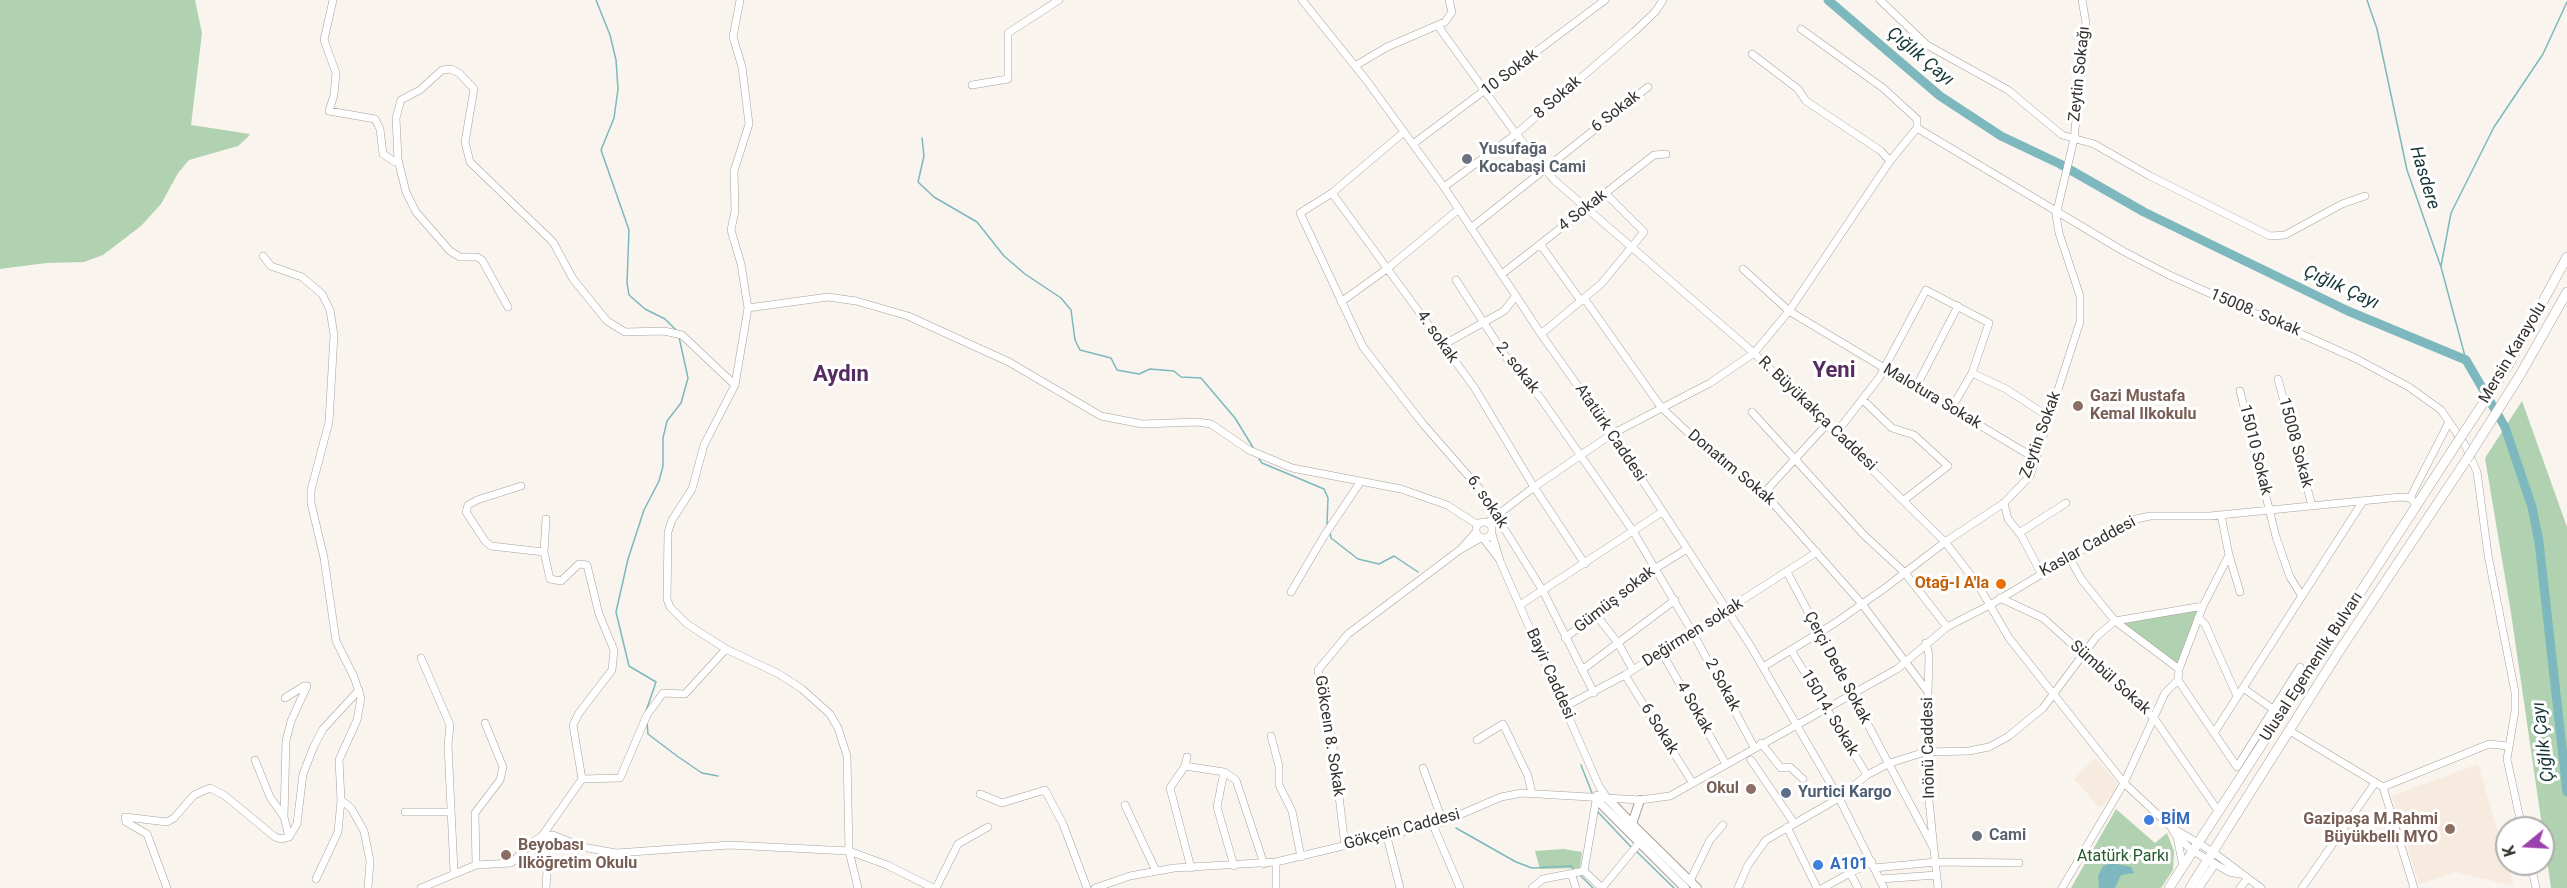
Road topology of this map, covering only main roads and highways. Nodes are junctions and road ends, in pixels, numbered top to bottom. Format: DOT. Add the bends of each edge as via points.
graph roads {
  1 [pos="2567,257"];
  2 [pos="2567,292"];
  3 [pos="2455,446"];
  4 [pos="2467,459"];
  5 [pos="1606,798"];
  6 [pos="1596,799"];
  7 [pos="1640,800"];
  8 [pos="1632,824"];
  9 [pos="1691,886"];
  10 [pos="2169,888"];
  11 [pos="2190,888"];
  1 -- 3 [label="highway, Mersin Karayolu, bridge" via="2509,364"];
  2 -- 4 [label="highway, Mersin Karayolu, bridge"];
  3 -- 10 [label="highway, Ulusal Egemenlik Bulvarı" via="2414,501 2277,712"];
  4 -- 11 [label="highway, Ulusal Egemenlik Bulvarı" via="2338,653 2212,859"];
  5 -- 8 [label="main road"];
  6 -- 9 [label="main road" via="1636,847"];
  7 -- 8 [label="main road"];
  8 -- 9 [label="main road"];
}
